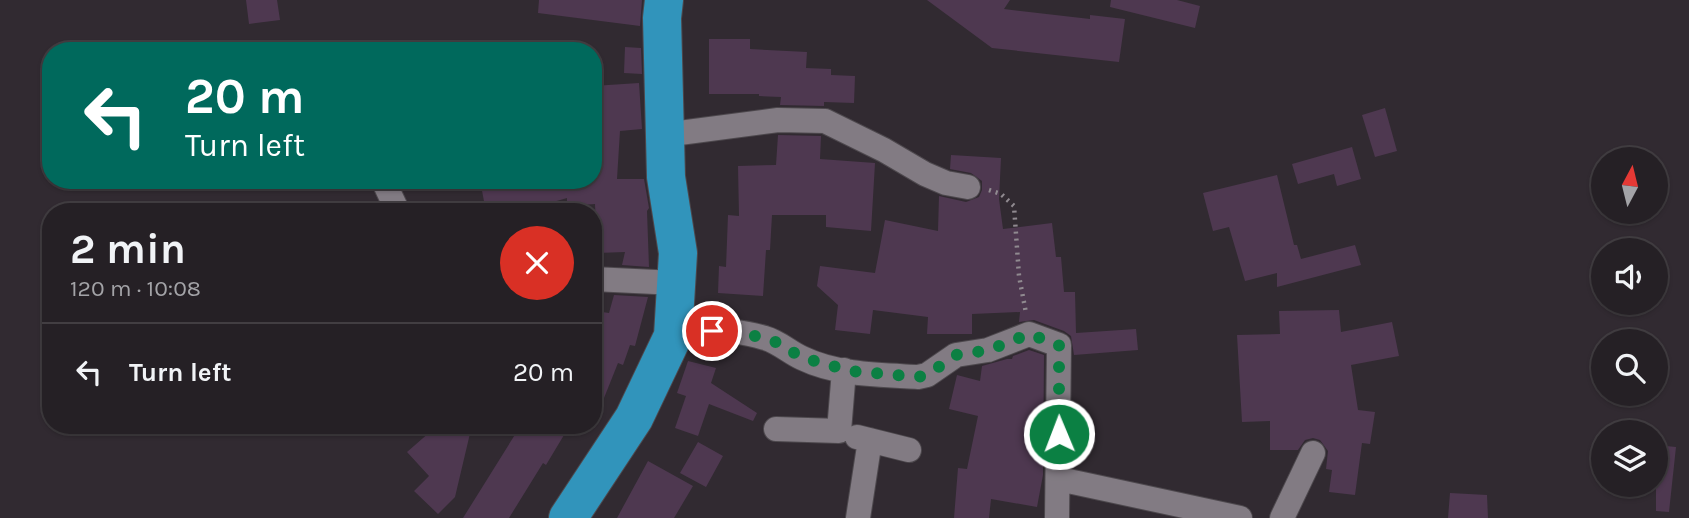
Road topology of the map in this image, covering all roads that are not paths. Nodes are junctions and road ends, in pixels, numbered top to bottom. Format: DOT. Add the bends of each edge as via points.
graph roads {
  1 [pos="664,0"];
  2 [pos="664,135"];
  3 [pos="968,187"];
  4 [pos="602,279"];
  5 [pos="676,283"];
  6 [pos="674,328"];
  7 [pos="844,370"];
  8 [pos="776,429"];
  9 [pos="839,431"];
  10 [pos="870,440"];
  11 [pos="909,450"];
  12 [pos="1313,453"];
  13 [pos="1059,479"];
  14 [pos="568,518"];
  15 [pos="858,518"];
  16 [pos="1057,518"];
  17 [pos="1240,518"];
  18 [pos="1282,518"];
  1 -- 2 [label="highway"];
  2 -- 3 [label="street" via="778,120 825,121 925,174"];
  2 -- 5 [label="highway" via="678,253"];
  4 -- 5 [label="street"];
  5 -- 6 [label="highway"];
  6 -- 7 [label="street" via="763,337 800,357"];
  6 -- 14 [label="highway" via="634,418"];
  7 -- 9 [label="street"];
  7 -- 13 [label="street" via="927,375 956,355 989,350 1029,334 1059,345"];
  8 -- 9 [label="street"];
  9 -- 10 [label="street"];
  10 -- 11 [label="street"];
  10 -- 15 [label="street"];
  12 -- 18 [label="street"];
  13 -- 16 [label="street"];
  13 -- 17 [label="street"];
}
